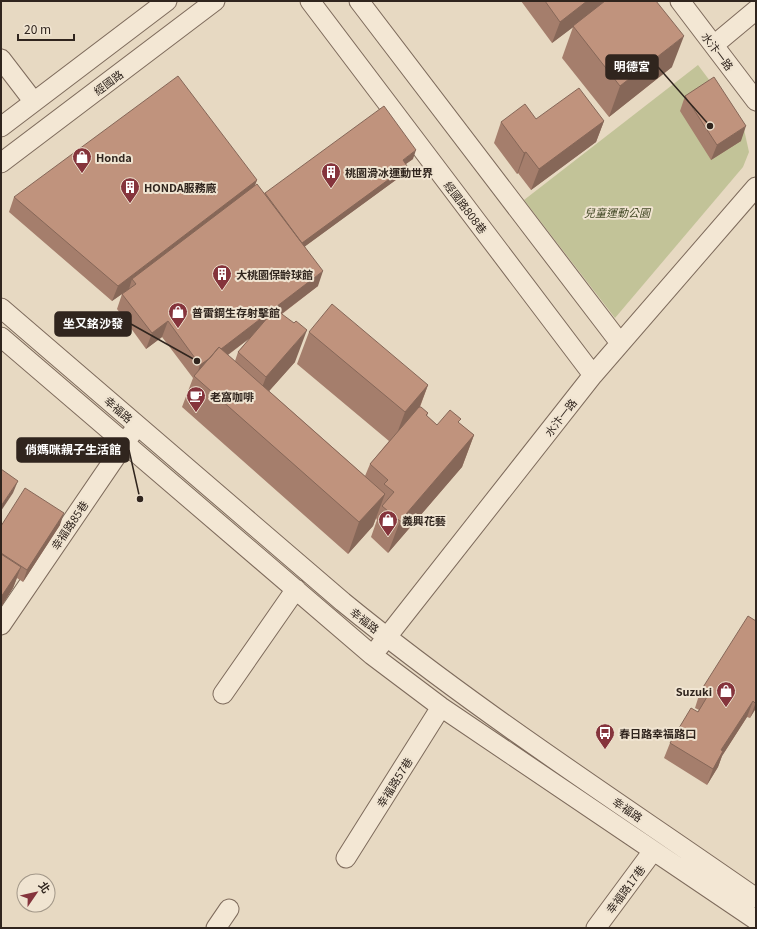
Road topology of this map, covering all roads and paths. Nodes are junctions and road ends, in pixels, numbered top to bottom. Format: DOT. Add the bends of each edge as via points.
graph roads {
  1 [pos="167,1"];
  2 [pos="215,1"];
  3 [pos="310,1"];
  4 [pos="359,1"];
  5 [pos="680,1"];
  6 [pos="756,10"];
  7 [pos="714,45"];
  8 [pos="1,58"];
  9 [pos="756,101"];
  10 [pos="34,102"];
  11 [pos="1,127"];
  12 [pos="1,163"];
  13 [pos="756,187"];
  14 [pos="1,308"];
  15 [pos="1,337"];
  16 [pos="620,343"];
  17 [pos="593,375"];
  18 [pos="138,425"];
  19 [pos="125,443"];
  20 [pos="296,589"];
  21 [pos="1,625"];
  22 [pos="387,637"];
  23 [pos="372,656"];
  24 [pos="223,694"];
  25 [pos="442,707"];
  26 [pos="654,851"];
  27 [pos="346,858"];
  28 [pos="756,898"];
  29 [pos="229,909"];
  30 [pos="756,920"];
  31 [pos="216,928"];
  32 [pos="596,928"];
  1 -- 10 [label="street"];
  2 -- 12 [label="street, 經國路"];
  3 -- 17 [label="street, 經國路808巷"];
  4 -- 16 [label="street"];
  5 -- 7 [label="street, 水汴一路"];
  6 -- 7 [label="street"];
  7 -- 9 [label="street, 水汴一路"];
  8 -- 10 [label="street"];
  10 -- 11 [label="street"];
  13 -- 16 [label="street, 水汴一路"];
  14 -- 18 [label="street, 幸福路"];
  15 -- 19 [label="street, 幸福路"];
  16 -- 17 [label="street, 水汴一路"];
  17 -- 22 [label="street, 水汴一路"];
  18 -- 19 [label="street, 幸福路85巷"];
  18 -- 22 [label="street, 幸福路"];
  19 -- 20 [label="street, 幸福路"];
  19 -- 21 [label="street, 幸福路85巷"];
  20 -- 23 [label="street, 幸福路"];
  20 -- 24 [label="street"];
  22 -- 23 [label="street, 水汴一路"];
  22 -- 28 [label="street, 幸福路" via="453,688"];
  23 -- 25 [label="street, 幸福路"];
  25 -- 26 [label="street, 幸福路"];
  25 -- 27 [label="street, 幸福路57巷"];
  26 -- 30 [label="street, 幸福路"];
  26 -- 32 [label="street, 幸福路17巷"];
  29 -- 31 [label="street"];
}
